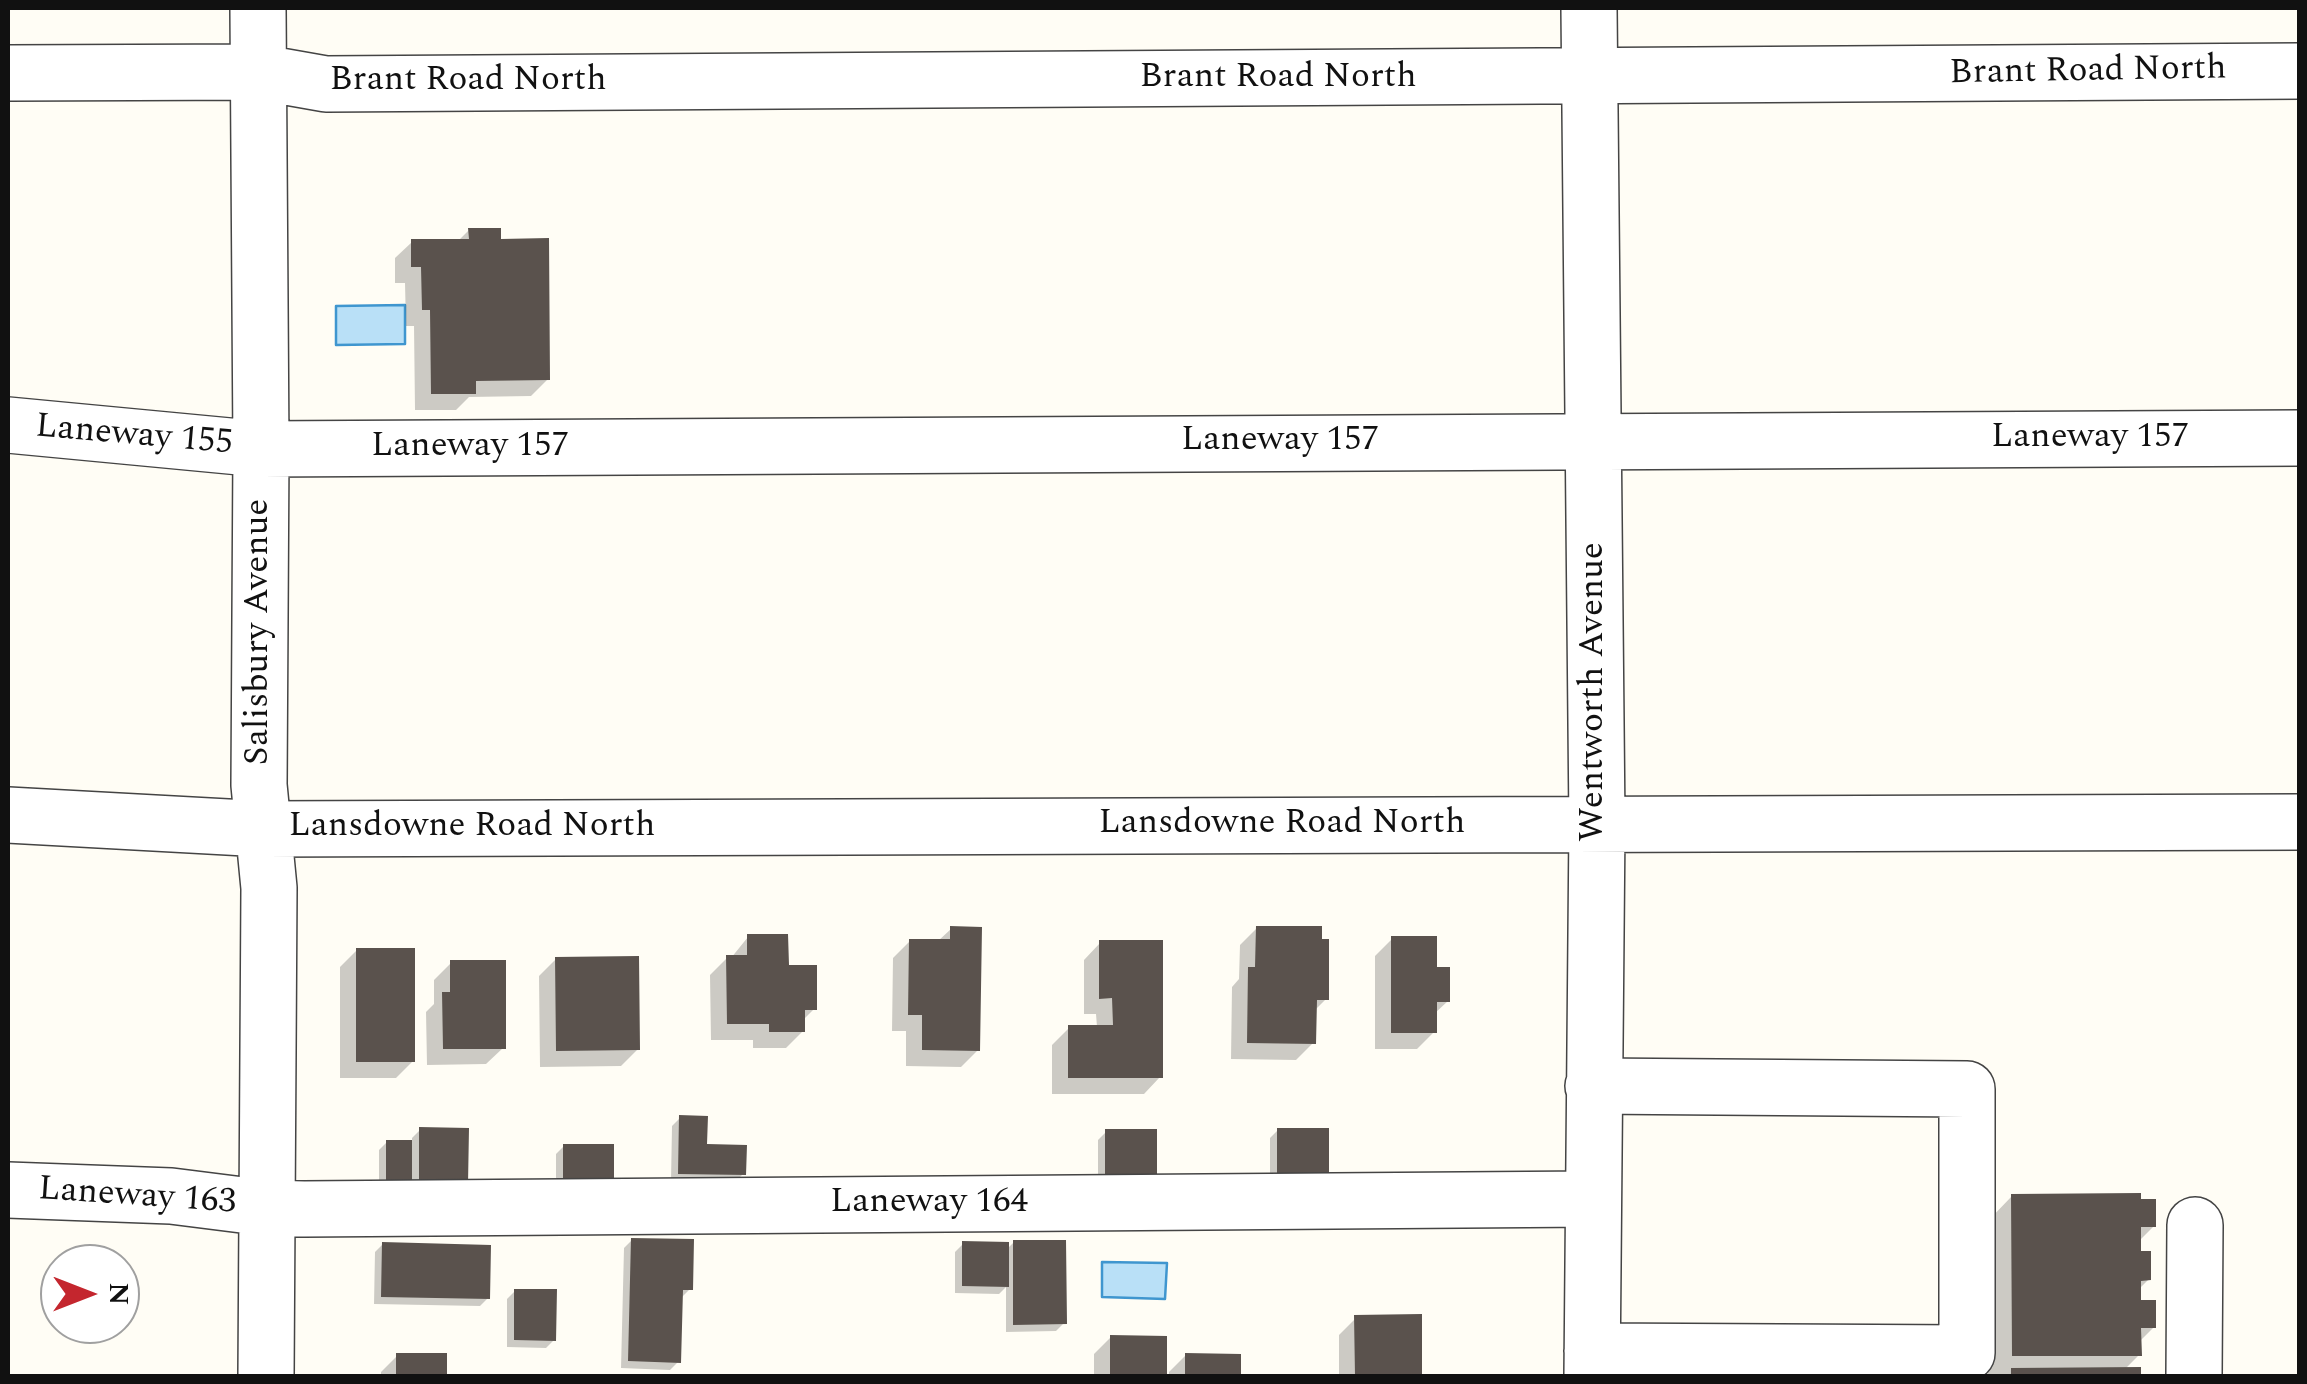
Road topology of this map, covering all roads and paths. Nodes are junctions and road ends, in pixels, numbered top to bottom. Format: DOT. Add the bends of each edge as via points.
graph roads {
  1 [pos="258,8"];
  2 [pos="1590,8"];
  3 [pos="2300,71"];
  4 [pos="258,72"];
  5 [pos="8,73"];
  6 [pos="1590,78"];
  7 [pos="8,425"];
  8 [pos="2300,438"];
  9 [pos="1593,441"];
  10 [pos="262,449"];
  11 [pos="8,816"];
  12 [pos="2300,822"];
  13 [pos="1597,824"];
  14 [pos="264,829"];
  15 [pos="1593,1086"];
  16 [pos="8,1190"];
  17 [pos="1591,1199"];
  18 [pos="266,1208"];
  19 [pos="2194,1225"];
  20 [pos="1592,1364"];
  21 [pos="266,1376"];
  22 [pos="2194,1376"];
  1 -- 4 [label="street, Salisbury Avenue"];
  2 -- 6 [label="street, Wentworth Avenue"];
  3 -- 6 [label="street, Brant Road North"];
  4 -- 5 [label="street, Brant Road North"];
  4 -- 6 [label="street, Brant Road North" via="326,84"];
  4 -- 10 [label="street, Salisbury Avenue"];
  6 -- 9 [label="street, Wentworth Avenue"];
  7 -- 10 [label="street, Laneway 155"];
  8 -- 9 [label="street, Laneway 157"];
  9 -- 10 [label="street, Laneway 157"];
  9 -- 13 [label="street, Wentworth Avenue"];
  10 -- 14 [label="street, Salisbury Avenue"];
  11 -- 14 [label="street, Lansdowne Road North"];
  12 -- 13 [label="street, Lansdowne Road North"];
  13 -- 14 [label="street, Lansdowne Road North"];
  13 -- 15 [label="street, Wentworth Avenue"];
  14 -- 18 [label="street, Salisbury Avenue"];
  15 -- 17 [label="street, Wentworth Avenue"];
  15 -- 20 [label="street" via="1968,1089 1967,1353"];
  16 -- 18 [label="street, Laneway 163" via="172,1196"];
  17 -- 18 [label="street, Laneway 164"];
  17 -- 20 [label="street, Wentworth Avenue"];
  18 -- 21 [label="street, Salisbury Avenue"];
  19 -- 22 [label="street"];
}
